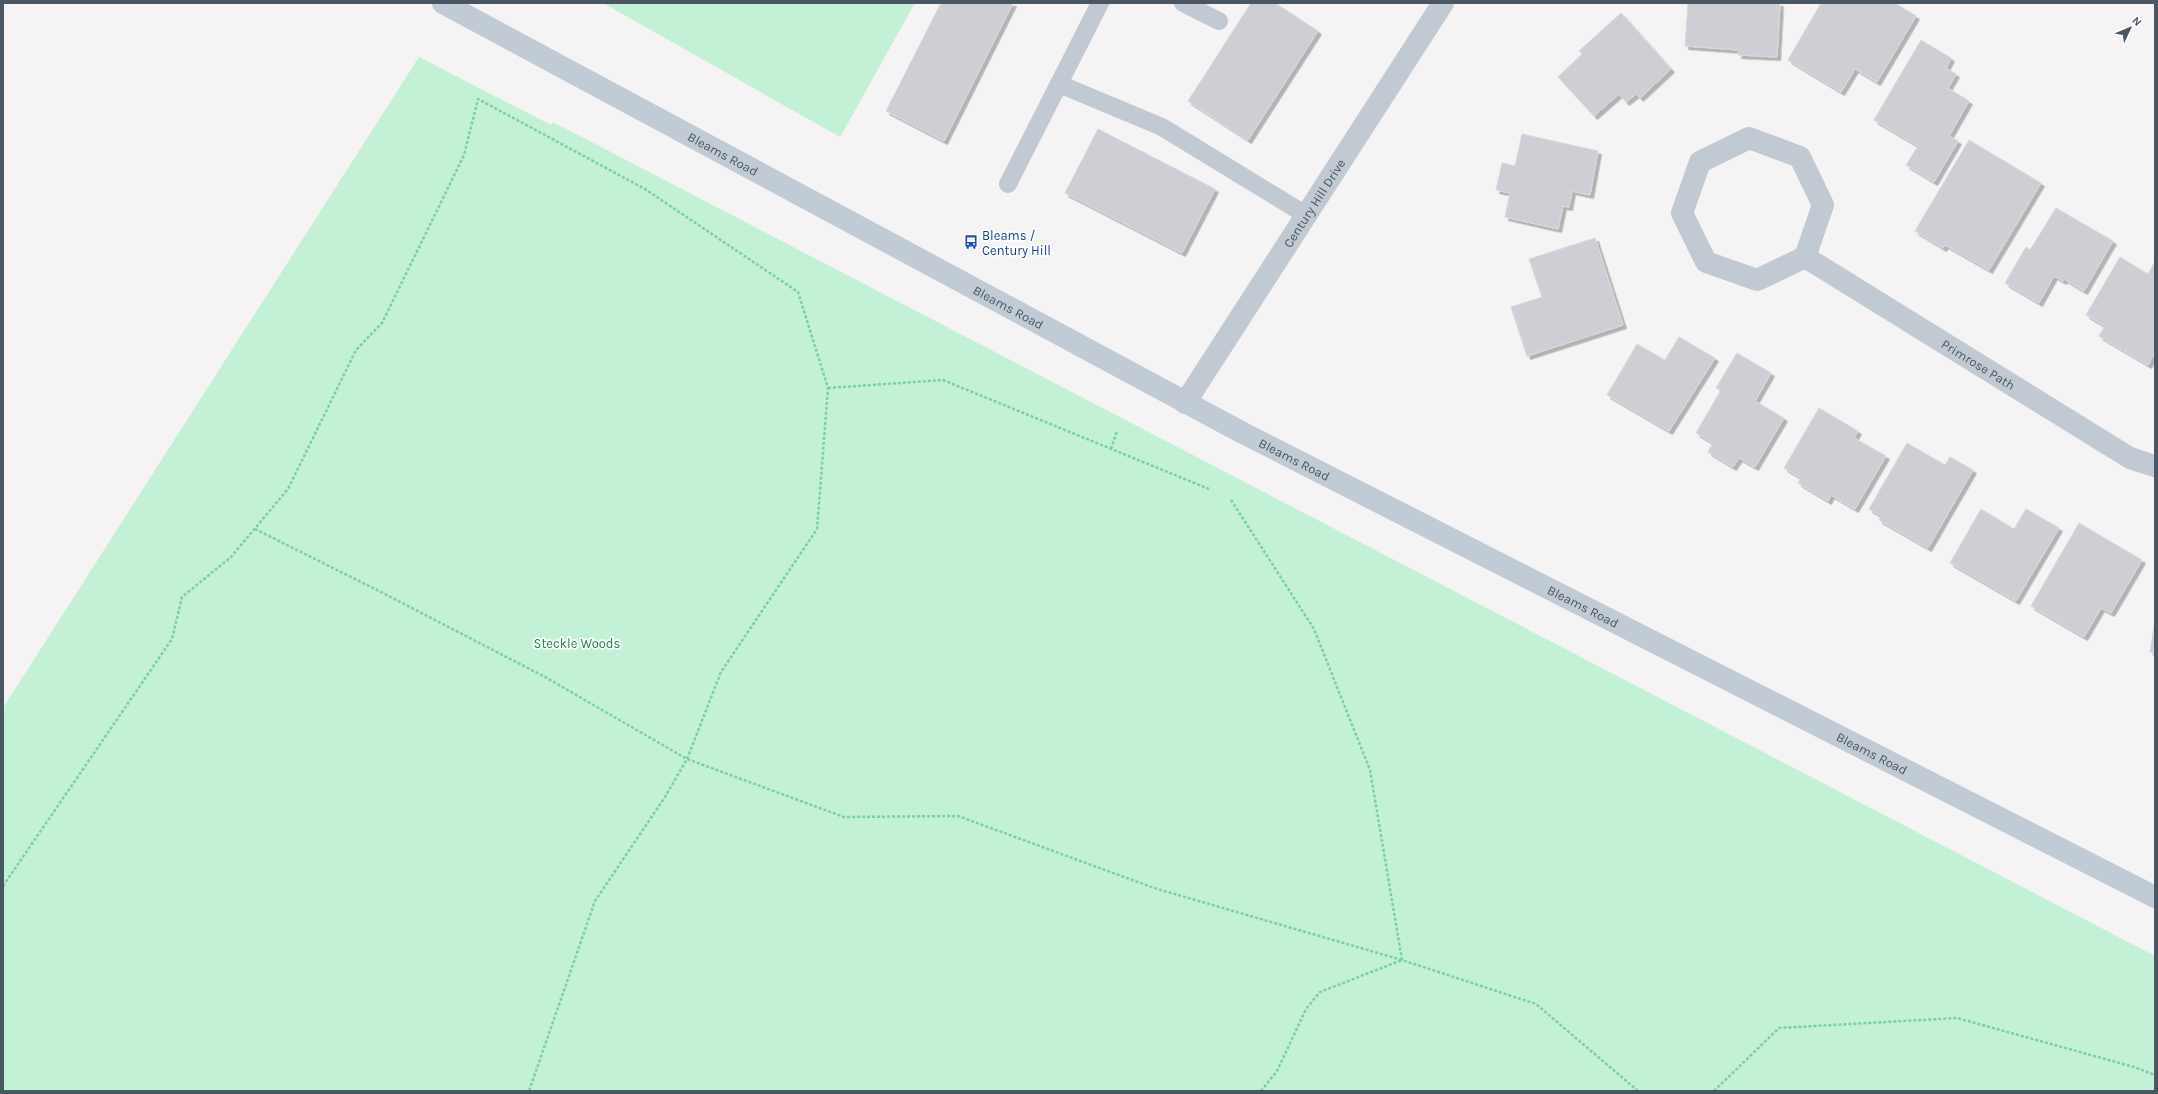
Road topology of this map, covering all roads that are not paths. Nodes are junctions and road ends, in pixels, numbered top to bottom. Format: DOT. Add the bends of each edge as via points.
graph roads {
  1 [pos="443,3"];
  2 [pos="1100,3"];
  3 [pos="1183,3"];
  4 [pos="1443,3"];
  5 [pos="1218,21"];
  6 [pos="1058,84"];
  7 [pos="1008,184"];
  8 [pos="1306,215"];
  9 [pos="1805,257"];
  10 [pos="1185,403"];
  11 [pos="2155,466"];
  12 [pos="2155,897"];
  1 -- 10 [label="main road, Bleams Road"];
  2 -- 6 [label="lane"];
  3 -- 5 [label="lane"];
  4 -- 8 [label="street, Century Hill Drive"];
  6 -- 7 [label="lane"];
  6 -- 8 [label="lane" via="1162,127"];
  8 -- 10 [label="street, Century Hill Drive"];
  9 -- 9 [label="street" via="1823,205 1800,156 1749,138 1700,162 1682,212 1706,262 1756,280"];
  9 -- 11 [label="street, Primrose Path" via="2130,458"];
  10 -- 12 [label="main road, Bleams Road"];
}
